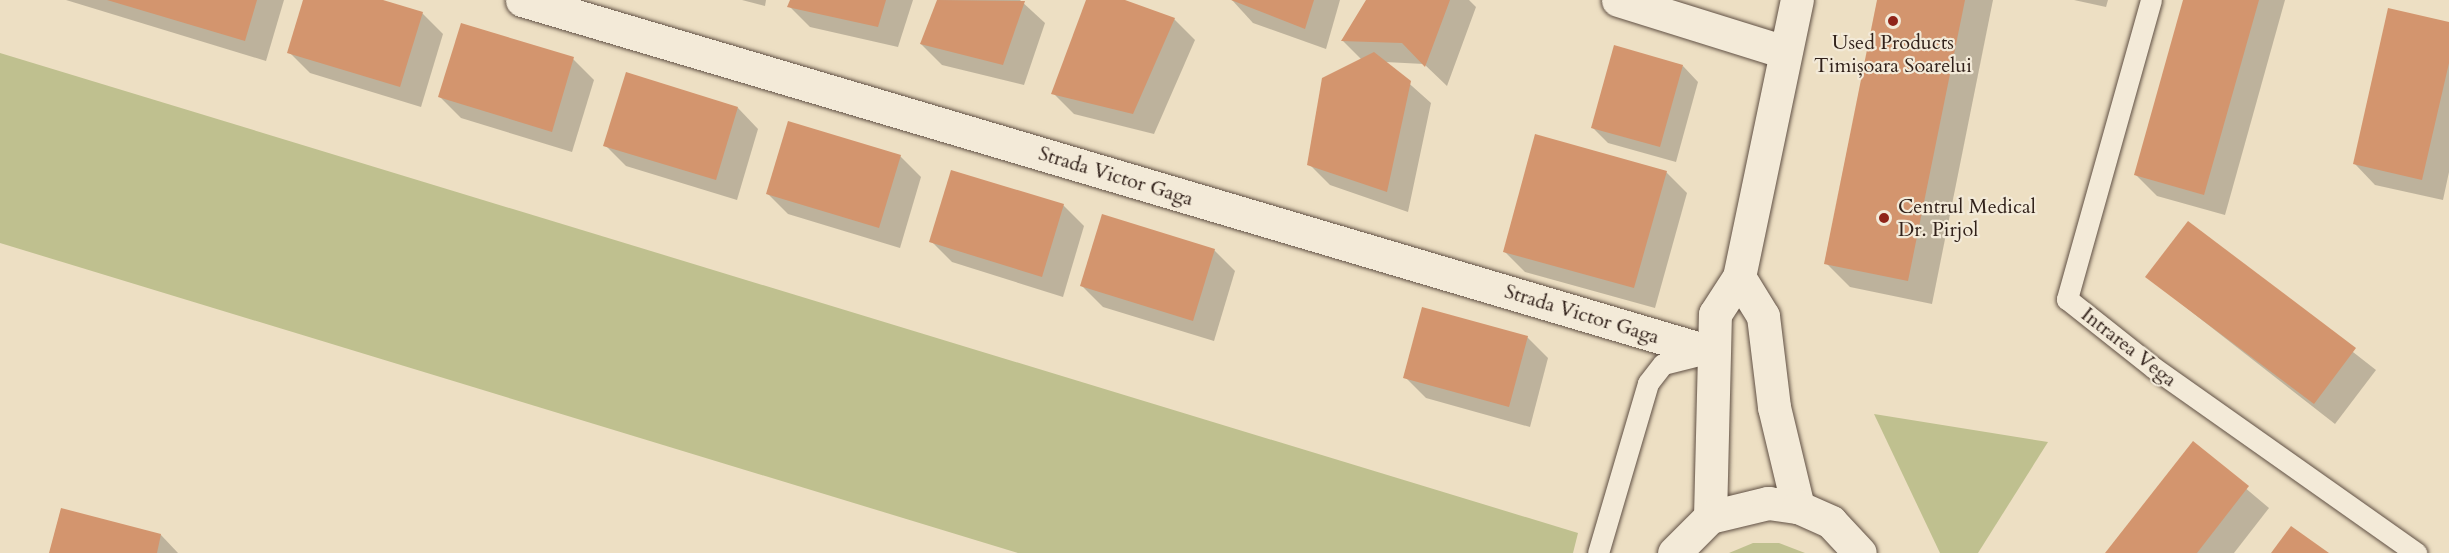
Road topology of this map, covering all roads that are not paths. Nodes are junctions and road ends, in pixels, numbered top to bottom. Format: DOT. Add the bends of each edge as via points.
graph roads {
  1 [pos="522,0"];
  2 [pos="1618,0"];
  3 [pos="1797,0"];
  4 [pos="2151,0"];
  5 [pos="1785,52"];
  6 [pos="1739,277"];
  7 [pos="1710,352"];
  8 [pos="1798,507"];
  9 [pos="1710,518"];
  10 [pos="1598,553"];
  11 [pos="1674,553"];
  12 [pos="1860,553"];
  13 [pos="2416,553"];
  1 -- 7 [label="street, Strada Victor Gaga"];
  2 -- 5 [label="street"];
  3 -- 5 [label="street"];
  4 -- 13 [label="lane, Intrarea Vega" via="2067,299 2154,368"];
  5 -- 6 [label="street"];
  6 -- 7 [label="street" via="1715,314"];
  6 -- 8 [label="street" via="1763,316 1774,407"];
  7 -- 9 [label="street"];
  7 -- 10 [label="lane" via="1663,364 1648,383"];
  8 -- 9 [label="street" via="1748,505"];
  8 -- 12 [label="street" via="1831,522"];
  9 -- 11 [label="street"];
}
